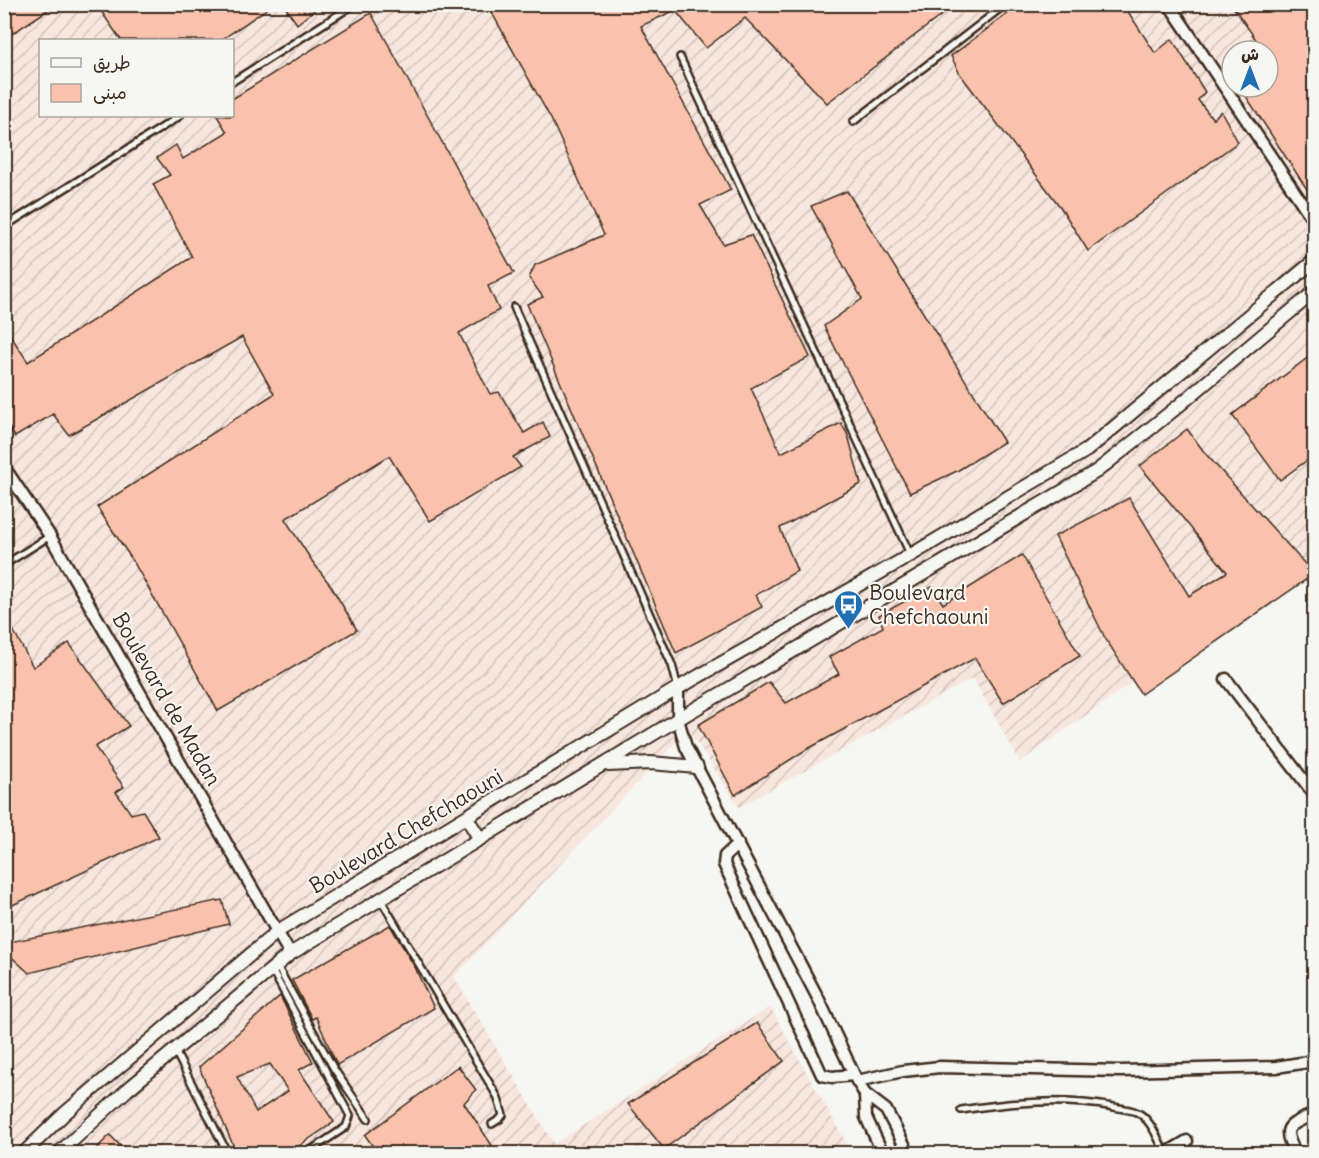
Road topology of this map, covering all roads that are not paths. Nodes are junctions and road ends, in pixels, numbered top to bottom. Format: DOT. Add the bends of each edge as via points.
graph roads {
  1 [pos="354,4"];
  2 [pos="1006,4"];
  3 [pos="1169,4"];
  4 [pos="680,57"];
  5 [pos="234,81"];
  6 [pos="178,117"];
  7 [pos="853,122"];
  8 [pos="1314,220"];
  9 [pos="4,227"];
  10 [pos="1314,261"];
  11 [pos="1314,292"];
  12 [pos="514,306"];
  13 [pos="4,467"];
  14 [pos="50,536"];
  15 [pos="911,555"];
  16 [pos="4,565"];
  17 [pos="1226,679"];
  18 [pos="678,688"];
  19 [pos="678,719"];
  20 [pos="605,765"];
  21 [pos="697,768"];
  22 [pos="1314,795"];
  23 [pos="466,818"];
  24 [pos="480,839"];
  25 [pos="738,844"];
  26 [pos="380,899"];
  27 [pos="278,931"];
  28 [pos="290,954"];
  29 [pos="274,968"];
  30 [pos="175,1050"];
  31 [pos="1314,1061"];
  32 [pos="334,1069"];
  33 [pos="327,1074"];
  34 [pos="855,1078"];
  35 [pos="865,1094"];
  36 [pos="961,1110"];
  37 [pos="1314,1114"];
  38 [pos="368,1119"];
  39 [pos="492,1124"];
  40 [pos="1187,1141"];
  41 [pos="1165,1153"];
  42 [pos="23,1154"];
  43 [pos="58,1154"];
  44 [pos="228,1154"];
  45 [pos="305,1154"];
  46 [pos="883,1154"];
  47 [pos="909,1154"];
  48 [pos="1296,1154"];
  1 -- 5 [label="lane"];
  2 -- 7 [label="lane"];
  3 -- 8 [label="street"];
  4 -- 15 [label="lane"];
  6 -- 9 [label="lane"];
  10 -- 15 [label="street, Boulevard Chefchaouni" via="1087,450"];
  11 -- 19 [label="street" via="1097,471"];
  12 -- 18 [label="lane" via="667,654"];
  13 -- 14 [label="street, Boulevard de Madan"];
  14 -- 16 [label="lane"];
  14 -- 27 [label="street, Boulevard de Madan"];
  15 -- 18 [label="street, Boulevard Chefchaouni"];
  17 -- 22 [label="street"];
  18 -- 19 [label="street"];
  18 -- 23 [label="street, Boulevard Chefchaouni"];
  19 -- 20 [label="street"];
  19 -- 21 [label="street"];
  20 -- 21 [label="street" via="651,763"];
  20 -- 24 [label="street"];
  21 -- 25 [label="street"];
  23 -- 24 [label="street"];
  23 -- 27 [label="street, Boulevard Chefchaouni"];
  24 -- 26 [label="street"];
  25 -- 34 [label="street"];
  25 -- 34 [label="street" via="725,856 724,864 822,1075"];
  26 -- 28 [label="street"];
  26 -- 39 [label="lane" via="497,1096 503,1115"];
  27 -- 28 [label="street, Boulevard de Madan"];
  27 -- 42 [label="street, Boulevard Chefchaouni" via="64,1114"];
  28 -- 29 [label="street"];
  29 -- 30 [label="street"];
  29 -- 32 [label="lane"];
  29 -- 33 [label="lane"];
  30 -- 43 [label="street"];
  30 -- 44 [label="lane"];
  31 -- 34 [label="street" via="1276,1067 1121,1071 940,1067"];
  32 -- 33 [label="lane"];
  32 -- 38 [label="lane"];
  33 -- 45 [label="lane" via="350,1120 346,1127"];
  34 -- 35 [label="street"];
  35 -- 46 [label="street" via="866,1117"];
  35 -- 47 [label="street" via="886,1110"];
  36 -- 41 [label="lane" via="1036,1101 1132,1110 1145,1118"];
  37 -- 48 [label="street" via="1293,1124 1288,1131"];
  40 -- 41 [label="street"];
}
